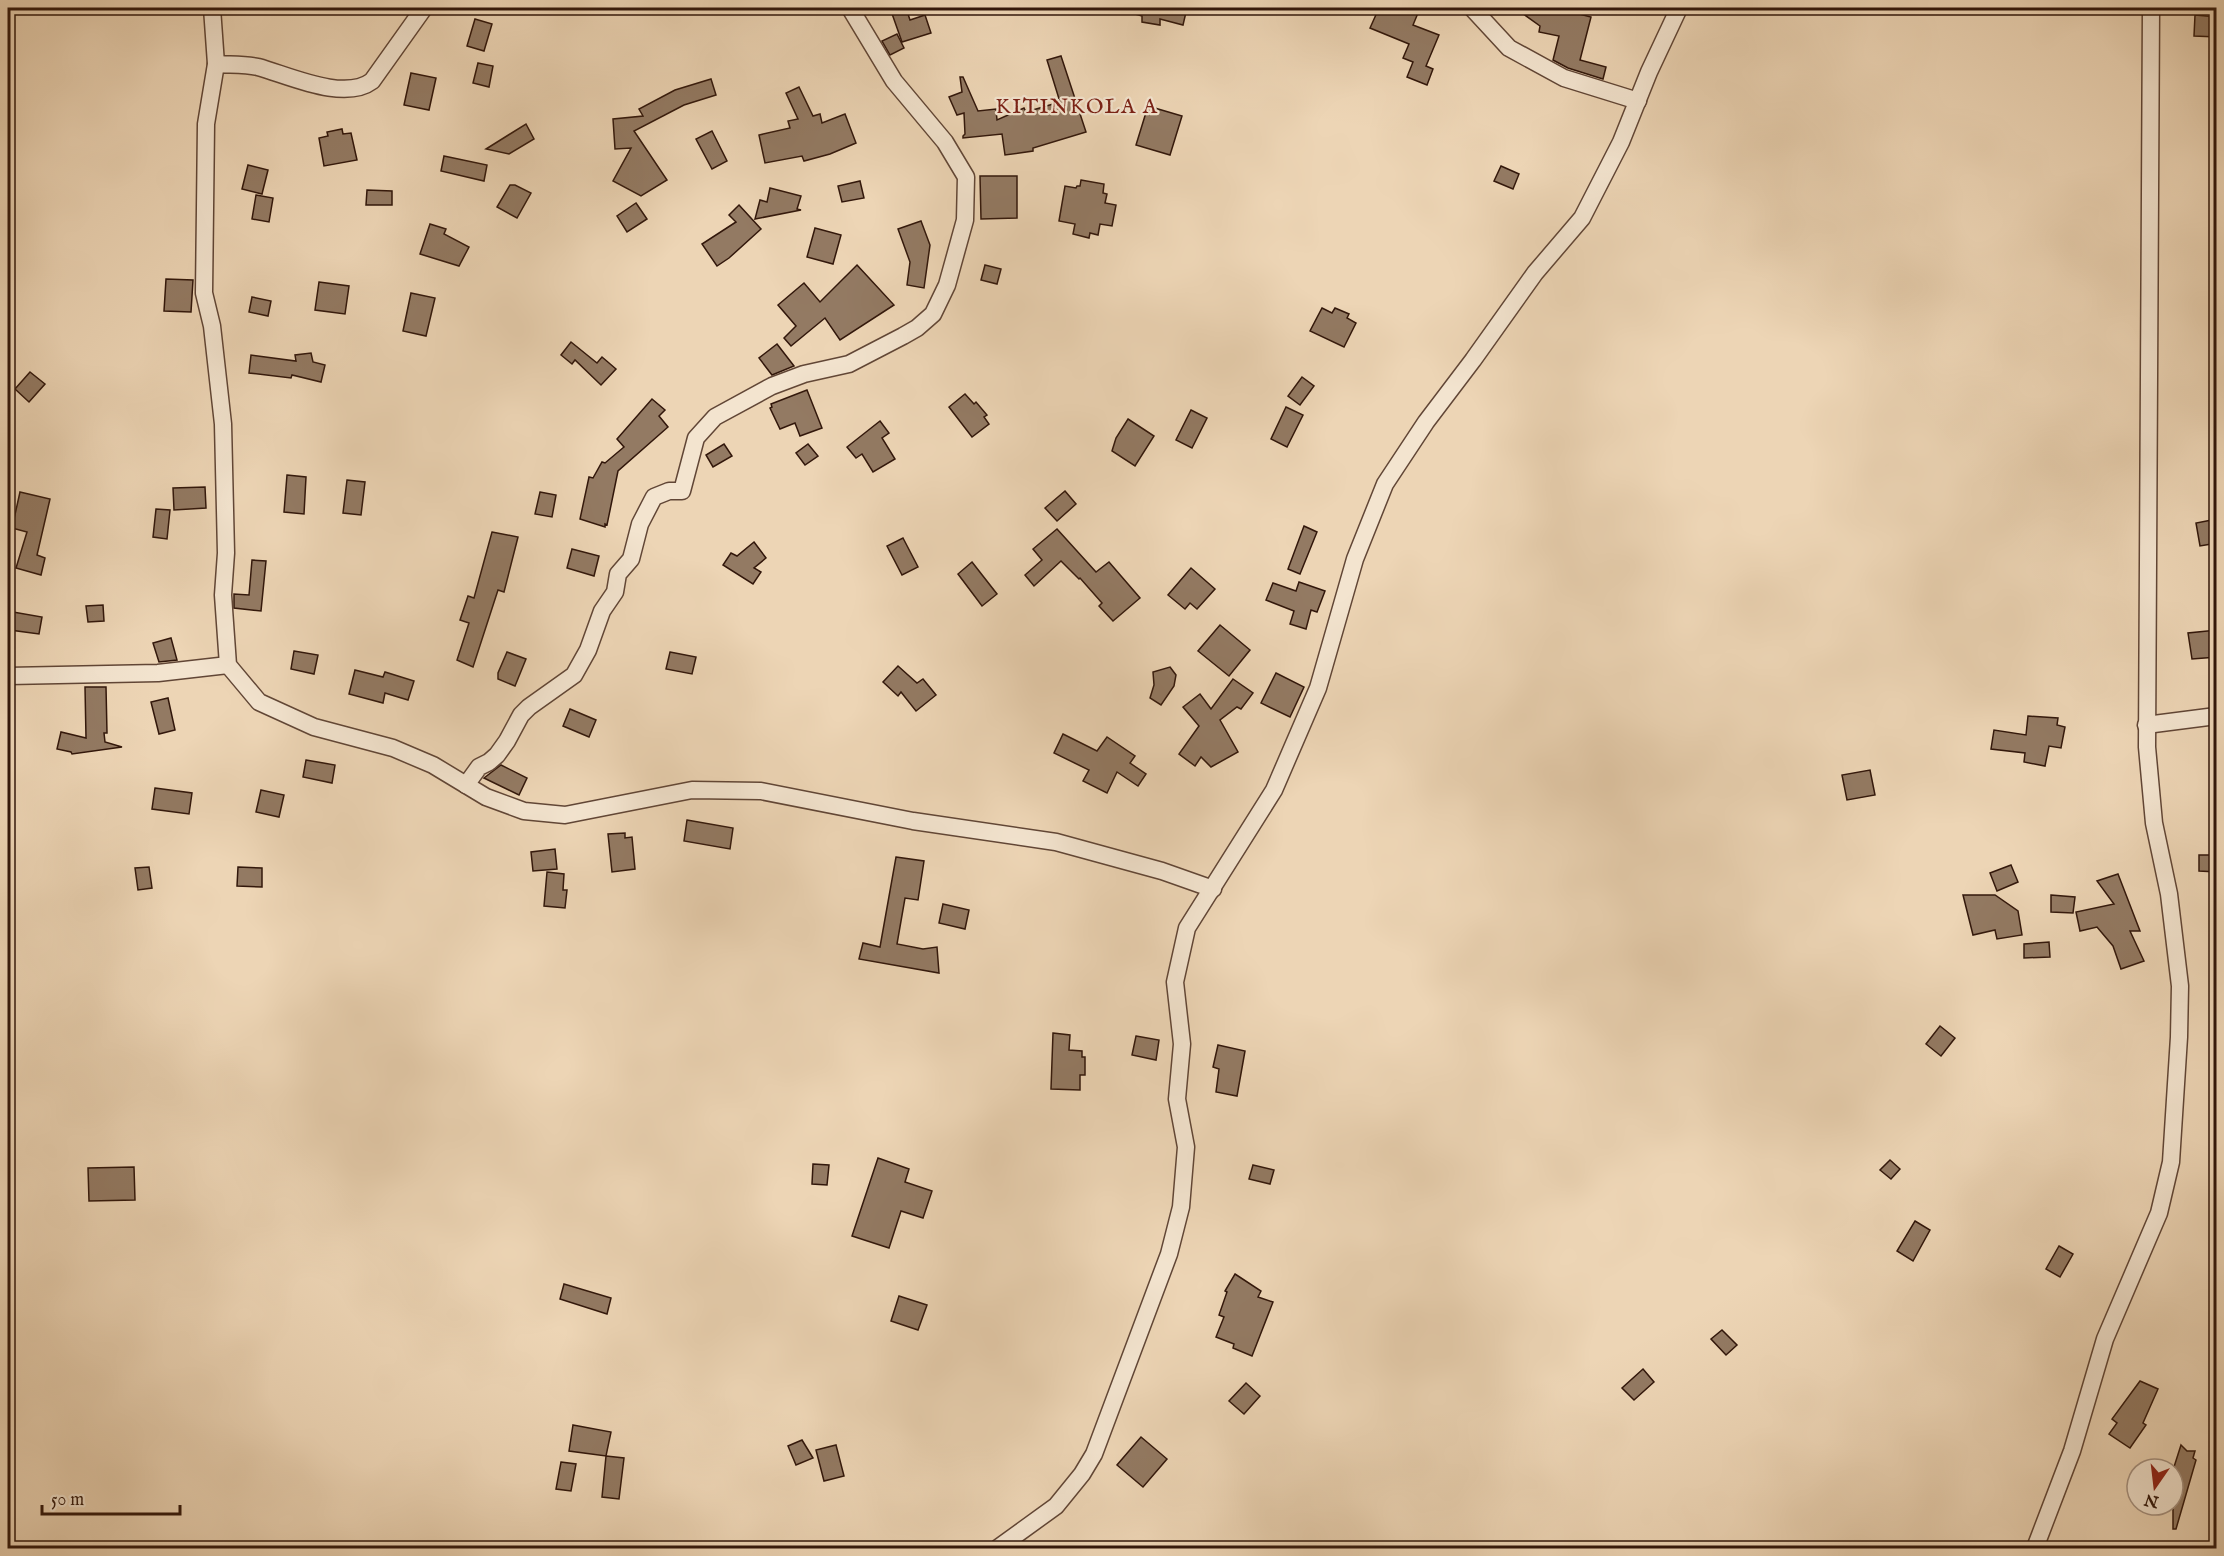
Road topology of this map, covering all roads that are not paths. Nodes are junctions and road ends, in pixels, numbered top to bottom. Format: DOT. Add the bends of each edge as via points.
graph roads {
  1 [pos="212,8"];
  2 [pos="424,8"];
  3 [pos="850,8"];
  4 [pos="1472,8"];
  5 [pos="1679,8"];
  6 [pos="2151,8"];
  7 [pos="216,64"];
  8 [pos="1638,101"];
  9 [pos="228,665"];
  10 [pos="8,676"];
  11 [pos="2217,716"];
  12 [pos="2146,725"];
  13 [pos="466,785"];
  14 [pos="1213,889"];
  15 [pos="998,1548"];
  16 [pos="2035,1548"];
  1 -- 7 [label="street"];
  2 -- 7 [label="street" via="372,81 353,89 305,82 256,67"];
  3 -- 13 [label="street" via="894,81 945,142 966,177 965,220 953,267 933,314 917,328 876,351 849,364 772,386 710,422 696,438 682,491 654,497 640,524 631,559 618,574 615,592 574,675 521,715 497,754 479,767"];
  4 -- 8 [label="street" via="1509,48 1564,78"];
  5 -- 8 [label="street"];
  6 -- 12 [label="street"];
  7 -- 9 [label="street" via="206,124 204,293 212,326 223,424 223,595"];
  8 -- 14 [label="street" via="1582,218 1535,273 1385,484 1355,559 1318,688 1274,790"];
  9 -- 10 [label="street" via="158,674"];
  9 -- 13 [label="street" via="259,702 314,727 393,748"];
  11 -- 12 [label="street"];
  12 -- 16 [label="street" via="2153,811 2169,894 2180,986 2170,1162 2159,1213 2105,1340 2072,1451"];
  13 -- 14 [label="street" via="524,811 565,815 692,790 761,791 913,821 1056,842"];
  14 -- 15 [label="street" via="1187,928 1176,973 1182,1044 1177,1099 1186,1147 1181,1207 1169,1254 1094,1454 1056,1506"];
}
